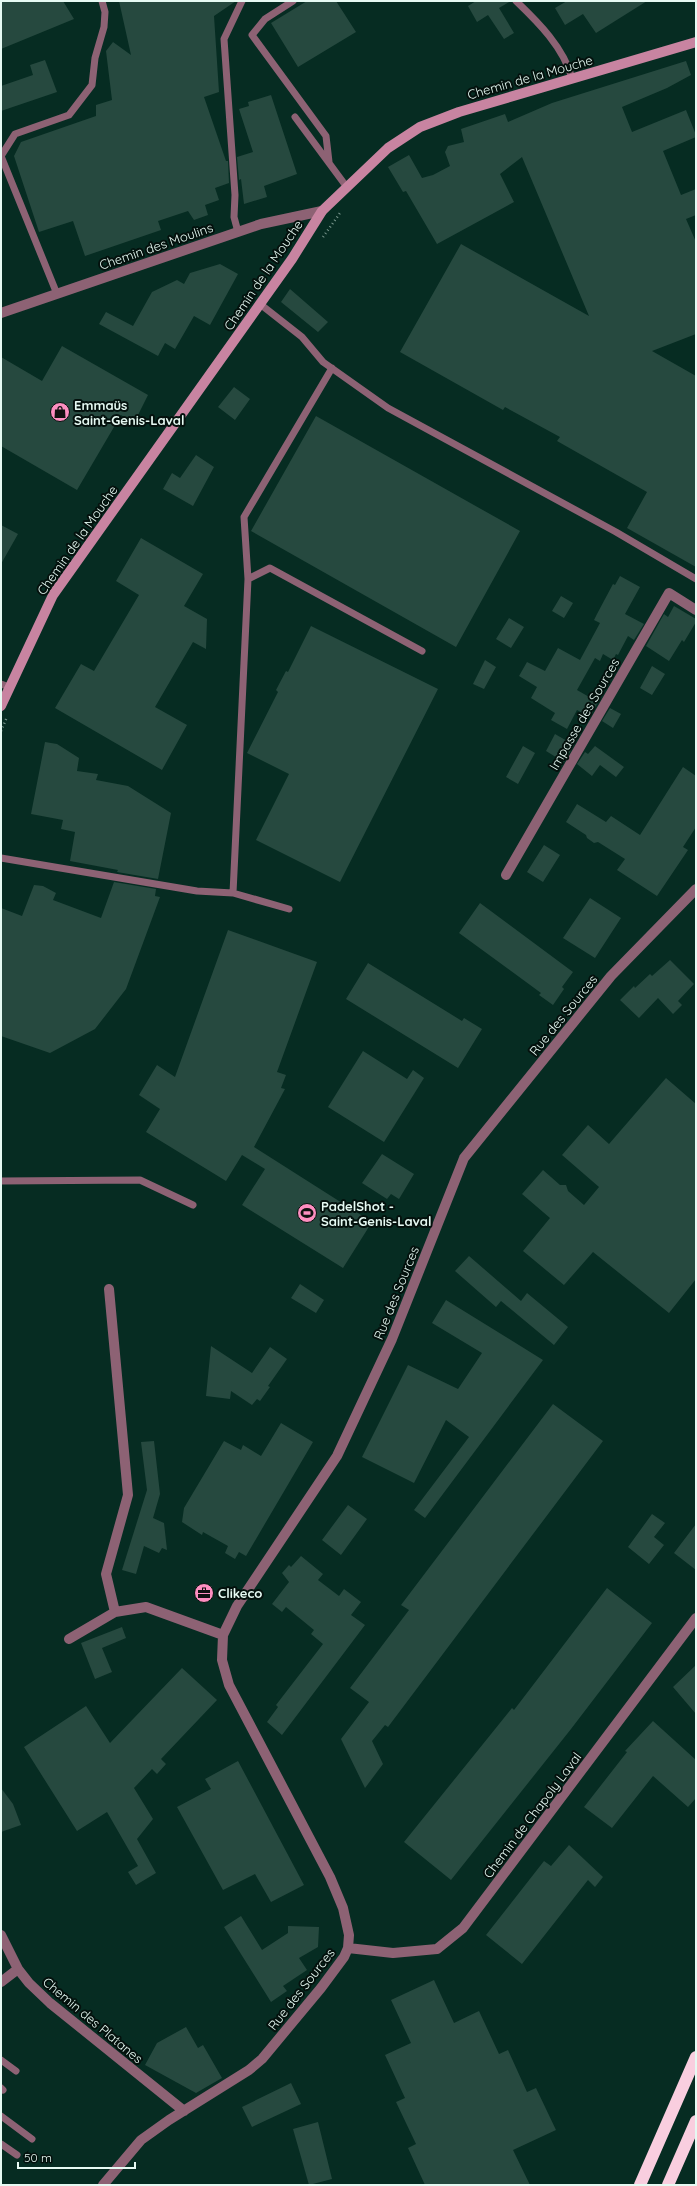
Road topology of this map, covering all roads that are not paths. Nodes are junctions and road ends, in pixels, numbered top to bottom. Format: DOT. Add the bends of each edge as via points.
graph roads {
  1 [pos="102,1"];
  2 [pos="242,1"];
  3 [pos="293,1"];
  4 [pos="516,1"];
  5 [pos="696,42"];
  6 [pos="572,78"];
  7 [pos="295,117"];
  8 [pos="1,156"];
  9 [pos="329,162"];
  10 [pos="346,186"];
  11 [pos="322,211"];
  12 [pos="238,232"];
  13 [pos="57,294"];
  14 [pos="260,304"];
  15 [pos="1,313"];
  16 [pos="332,368"];
  17 [pos="248,579"];
  18 [pos="696,579"];
  19 [pos="696,610"];
  20 [pos="422,651"];
  21 [pos="5,685"];
  22 [pos="1,706"];
  23 [pos="1,858"];
  24 [pos="506,876"];
  25 [pos="696,889"];
  26 [pos="233,893"];
  27 [pos="289,909"];
  28 [pos="1,1181"];
  29 [pos="193,1206"];
  30 [pos="110,1289"];
  31 [pos="115,1612"];
  32 [pos="696,1618"];
  33 [pos="223,1635"];
  34 [pos="69,1639"];
  35 [pos="1,1935"];
  36 [pos="348,1948"];
  37 [pos="18,1969"];
  38 [pos="1,1982"];
  39 [pos="696,2057"];
  40 [pos="1,2060"];
  41 [pos="16,2071"];
  42 [pos="184,2111"];
  43 [pos="1,2116"];
  44 [pos="696,2121"];
  45 [pos="32,2139"];
  46 [pos="1,2144"];
  47 [pos="17,2155"];
  48 [pos="103,2185"];
  49 [pos="640,2185"];
  50 [pos="668,2185"];
  1 -- 8 [label="lane" via="105,12 104,27 95,58 92,84 69,114 15,134"];
  2 -- 12 [label="lane" via="224,39 235,195 234,218"];
  3 -- 9 [label="lane" via="265,19 252,35 326,136"];
  4 -- 6 [label="lane" via="542,26 565,60"];
  5 -- 6 [label="street, Chemin de la Mouche"];
  6 -- 10 [label="street, Chemin de la Mouche" via="459,112 420,127 388,148"];
  7 -- 9 [label="lane"];
  8 -- 13 [label="lane"];
  9 -- 10 [label="lane"];
  10 -- 11 [label="street, Chemin de la Mouche"];
  11 -- 12 [label="street, Chemin des Moulins" via="276,219"];
  11 -- 14 [label="street, Chemin de la Mouche"];
  12 -- 13 [label="street, Chemin des Moulins"];
  13 -- 15 [label="street, Chemin des Moulins"];
  14 -- 16 [label="lane" via="302,337 323,362"];
  14 -- 21 [label="street, Chemin de la Mouche" via="53,595"];
  16 -- 17 [label="lane" via="244,517"];
  16 -- 18 [label="lane" via="388,408 616,532"];
  17 -- 20 [label="lane" via="270,568"];
  17 -- 26 [label="lane"];
  19 -- 24 [label="street, Impasse des Sources" via="669,593"];
  21 -- 22 [label="street, Chemin de la Mouche"];
  23 -- 26 [label="lane" via="197,891"];
  25 -- 33 [label="street, Rue des Sources" via="611,976 464,1158 392,1339 340,1449 316,1490 237,1606"];
  26 -- 27 [label="lane"];
  28 -- 29 [label="lane" via="140,1180"];
  30 -- 31 [label="street" via="128,1495 106,1574"];
  31 -- 33 [label="street" via="146,1607"];
  31 -- 34 [label="street"];
  32 -- 36 [label="street, Chemin de Chapoly Laval" via="463,1928 437,1949 393,1953"];
  33 -- 36 [label="street, Rue des Sources" via="222,1660 229,1684 330,1877 343,1908 349,1935"];
  35 -- 37 [label="street, Chemin des Platanes"];
  36 -- 42 [label="street, Rue des Sources" via="321,1988 262,2059"];
  37 -- 38 [label="street"];
  37 -- 42 [label="street, Chemin des Platanes" via="50,2003"];
  39 -- 49 [label="highway"];
  40 -- 41 [label="lane"];
  42 -- 48 [label="street, Rue des Sources" via="141,2140"];
  43 -- 45 [label="lane"];
  44 -- 50 [label="highway"];
  46 -- 47 [label="lane"];
}
